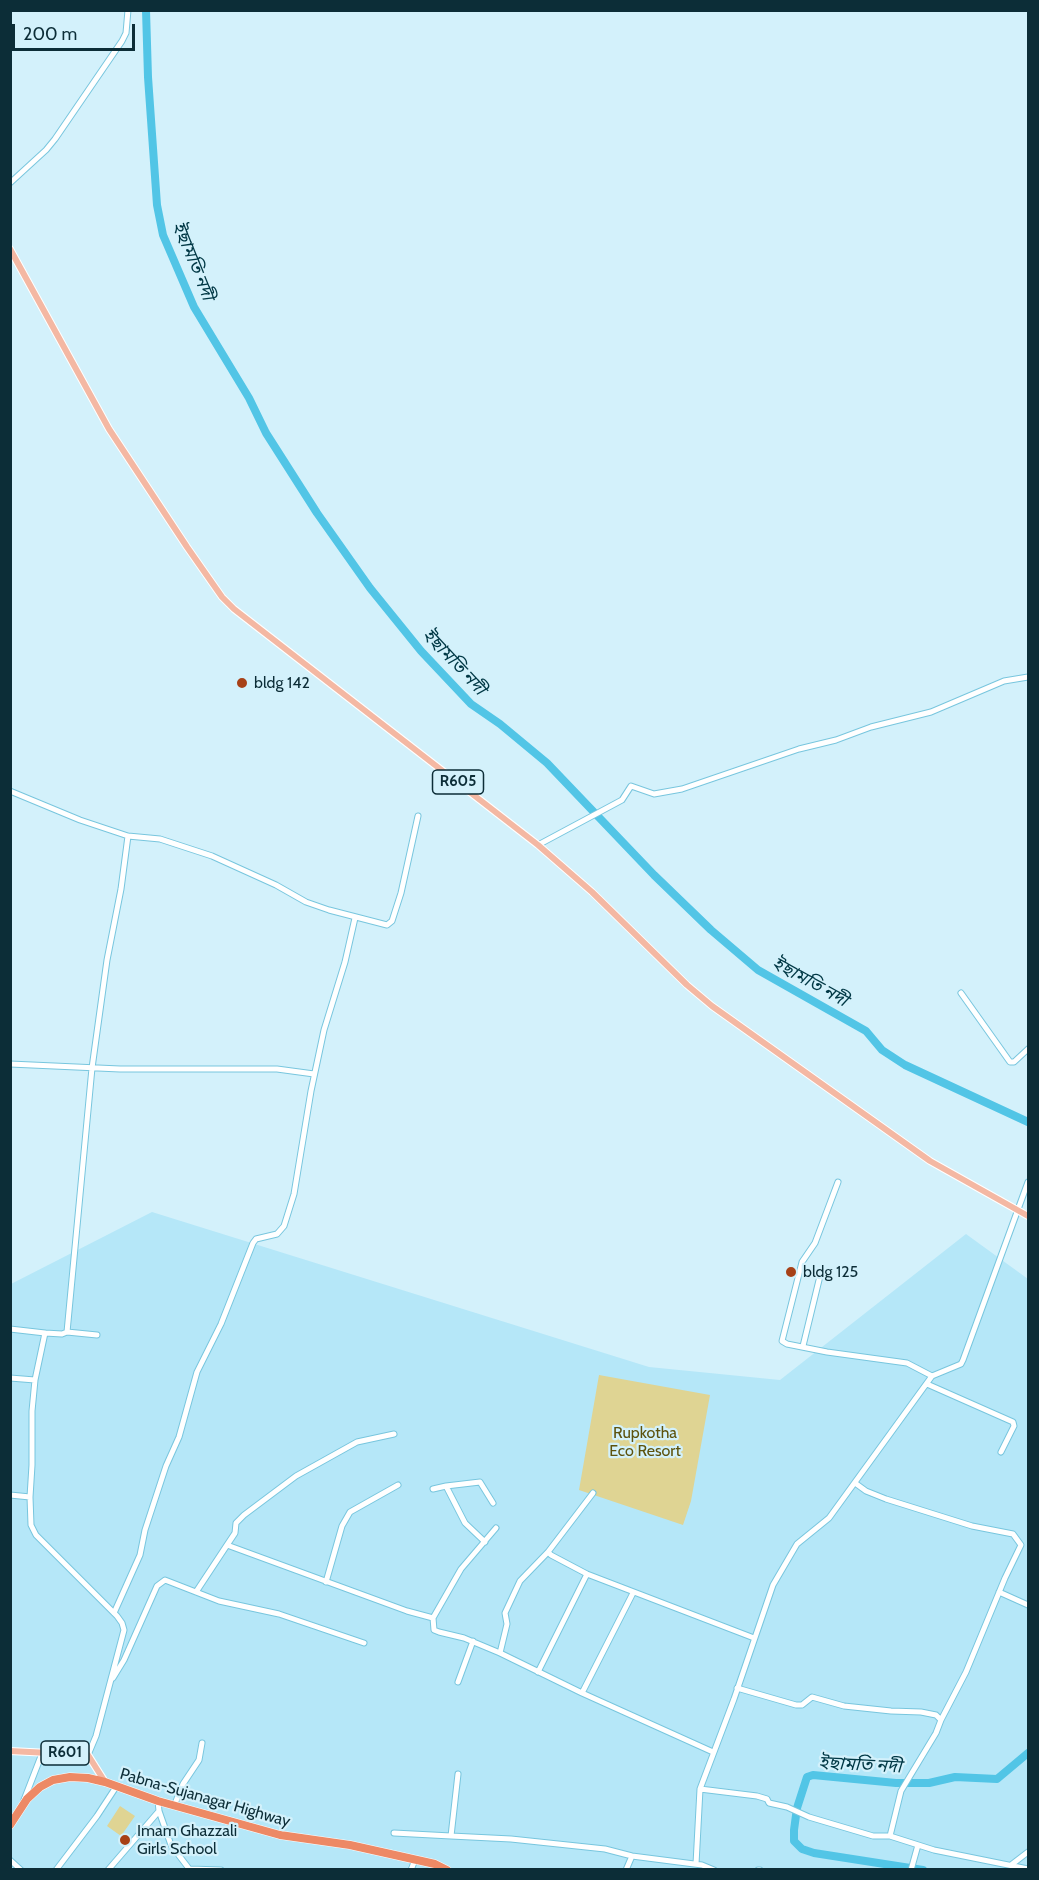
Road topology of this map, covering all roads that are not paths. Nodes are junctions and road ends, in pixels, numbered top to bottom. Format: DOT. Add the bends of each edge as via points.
graph roads {
  1 [pos="128,10"];
  2 [pos="10,183"];
  3 [pos="10,249"];
  4 [pos="1029,677"];
  5 [pos="10,791"];
  6 [pos="418,816"];
  7 [pos="128,836"];
  8 [pos="538,844"];
  9 [pos="355,918"];
  10 [pos="961,993"];
  11 [pos="1029,1049"];
  12 [pos="10,1064"];
  13 [pos="92,1068"];
  14 [pos="314,1074"];
  15 [pos="838,1182"];
  16 [pos="1029,1182"];
  17 [pos="1017,1210"];
  18 [pos="1029,1216"];
  19 [pos="820,1276"];
  20 [pos="10,1329"];
  21 [pos="67,1332"];
  22 [pos="45,1333"];
  23 [pos="97,1335"];
  24 [pos="803,1346"];
  25 [pos="932,1376"];
  26 [pos="10,1378"];
  27 [pos="35,1380"];
  28 [pos="927,1384"];
  29 [pos="394,1434"];
  30 [pos="1001,1452"];
  31 [pos="855,1483"];
  32 [pos="398,1485"];
  33 [pos="446,1486"];
  34 [pos="433,1489"];
  35 [pos="592,1493"];
  36 [pos="10,1495"];
  37 [pos="30,1497"];
  38 [pos="494,1503"];
  39 [pos="496,1528"];
  40 [pos="485,1542"];
  41 [pos="227,1545"];
  42 [pos="548,1552"];
  43 [pos="587,1574"];
  44 [pos="326,1582"];
  45 [pos="196,1592"];
  46 [pos="999,1592"];
  47 [pos="633,1593"];
  48 [pos="1029,1605"];
  49 [pos="114,1613"];
  50 [pos="433,1618"];
  51 [pos="754,1638"];
  52 [pos="473,1641"];
  53 [pos="364,1643"];
  54 [pos="500,1653"];
  55 [pos="538,1672"];
  56 [pos="112,1679"];
  57 [pos="458,1682"];
  58 [pos="737,1688"];
  59 [pos="582,1693"];
  60 [pos="941,1720"];
  61 [pos="202,1743"];
  62 [pos="10,1751"];
  63 [pos="43,1751"];
  64 [pos="713,1752"];
  65 [pos="88,1755"];
  66 [pos="458,1774"];
  67 [pos="105,1782"];
  68 [pos="116,1787"];
  69 [pos="700,1789"];
  70 [pos="158,1801"];
  71 [pos="22,1806"];
  72 [pos="174,1806"];
  73 [pos="159,1811"];
  74 [pos="10,1826"];
  75 [pos="394,1833"];
  76 [pos="451,1836"];
  77 [pos="890,1836"];
  78 [pos="918,1845"];
  79 [pos="1029,1852"];
  80 [pos="632,1856"];
  81 [pos="10,1860"];
  82 [pos="415,1860"];
  83 [pos="696,1864"];
  84 [pos="1011,1865"];
  85 [pos="21,1869"];
  86 [pos="56,1869"];
  87 [pos="108,1869"];
  88 [pos="190,1869"];
  89 [pos="221,1869"];
  90 [pos="411,1869"];
  91 [pos="447,1869"];
  92 [pos="626,1869"];
  93 [pos="714,1869"];
  94 [pos="911,1869"];
  95 [pos="1029,1869"];
  1 -- 2 [label="street" via="122,41 55,139"];
  3 -- 8 [label="main road, R605" via="109,429 222,597"];
  4 -- 8 [label="street" via="1004,681 931,712 799,749 682,789 654,794 631,786 622,800"];
  5 -- 7 [label="street"];
  6 -- 9 [label="street" via="391,924"];
  7 -- 9 [label="street" via="160,839 212,856 306,902"];
  7 -- 13 [label="street"];
  8 -- 17 [label="main road, R605" via="712,1006 930,1161"];
  9 -- 14 [label="street"];
  10 -- 11 [label="street" via="1010,1062"];
  12 -- 13 [label="street"];
  13 -- 14 [label="street" via="277,1069"];
  13 -- 21 [label="street"];
  14 -- 49 [label="street" via="294,1194 284,1226 277,1234 253,1243 197,1372 140,1555"];
  15 -- 24 [label="street" via="815,1243 802,1262 782,1338 784,1343"];
  16 -- 17 [label="street"];
  17 -- 18 [label="main road, R605"];
  17 -- 25 [label="street" via="961,1364"];
  19 -- 24 [label="street"];
  20 -- 22 [label="street"];
  21 -- 22 [label="street"];
  21 -- 23 [label="street"];
  22 -- 27 [label="street"];
  24 -- 25 [label="street" via="907,1363"];
  25 -- 28 [label="street"];
  26 -- 27 [label="street"];
  27 -- 37 [label="street"];
  28 -- 30 [label="street" via="1013,1422"];
  28 -- 31 [label="street"];
  29 -- 41 [label="street" via="357,1442 296,1476 236,1523"];
  31 -- 46 [label="street" via="886,1499 972,1526 1016,1535 1020,1549"];
  31 -- 51 [label="street" via="829,1518 797,1544 773,1585"];
  32 -- 44 [label="street" via="350,1512 342,1526"];
  33 -- 34 [label="street"];
  33 -- 38 [label="street" via="480,1482"];
  33 -- 40 [label="street" via="465,1523"];
  35 -- 42 [label="street"];
  36 -- 37 [label="street"];
  37 -- 49 [label="street" via="31,1525 36,1535"];
  39 -- 40 [label="street"];
  40 -- 50 [label="street" via="462,1569"];
  41 -- 44 [label="street"];
  41 -- 45 [label="street"];
  42 -- 43 [label="street"];
  42 -- 54 [label="street" via="520,1581 505,1613 507,1624"];
  43 -- 47 [label="street"];
  43 -- 55 [label="street"];
  44 -- 50 [label="street"];
  45 -- 53 [label="street" via="279,1614"];
  45 -- 56 [label="street" via="165,1580 160,1583"];
  46 -- 48 [label="street"];
  46 -- 60 [label="street"];
  47 -- 51 [label="street"];
  47 -- 59 [label="street"];
  49 -- 56 [label="street" via="124,1630"];
  50 -- 52 [label="street" via="434,1630"];
  51 -- 58 [label="street"];
  52 -- 54 [label="street"];
  52 -- 57 [label="street"];
  54 -- 55 [label="street"];
  55 -- 59 [label="street"];
  56 -- 65 [label="street"];
  58 -- 60 [label="street" via="796,1705 812,1697 844,1706 921,1712"];
  58 -- 64 [label="street"];
  59 -- 64 [label="street"];
  60 -- 77 [label="street" via="901,1791"];
  61 -- 72 [label="street" via="199,1760"];
  62 -- 63 [label="main road, R601"];
  63 -- 65 [label="main road, R601"];
  63 -- 71 [label="street"];
  64 -- 69 [label="street"];
  65 -- 67 [label="main road, R601"];
  66 -- 76 [label="street"];
  67 -- 68 [label="highway, Pabna-Sujanagar Highway"];
  67 -- 71 [label="highway, Pabna-Sujanagar Highway" via="70,1777 53,1780"];
  68 -- 70 [label="highway, Pabna-Sujanagar Highway"];
  68 -- 86 [label="street"];
  69 -- 77 [label="street" via="758,1796 809,1817 873,1836"];
  69 -- 83 [label="street"];
  70 -- 72 [label="highway, Pabna-Sujanagar Highway"];
  70 -- 73 [label="street"];
  71 -- 74 [label="highway, Pabna-Sujanagar Highway"];
  72 -- 82 [label="highway, Pabna-Sujanagar Highway" via="280,1835"];
  73 -- 87 [label="street"];
  73 -- 88 [label="street" via="171,1845"];
  75 -- 76 [label="street"];
  76 -- 80 [label="street" via="605,1849"];
  77 -- 78 [label="street"];
  78 -- 84 [label="street"];
  78 -- 94 [label="street"];
  79 -- 84 [label="street"];
  80 -- 83 [label="street"];
  80 -- 92 [label="street"];
  81 -- 85 [label="street"];
  82 -- 90 [label="street"];
  82 -- 91 [label="highway, Pabna-Sujanagar Highway"];
  83 -- 93 [label="street"];
  84 -- 95 [label="street"];
  88 -- 89 [label="street"];
}
